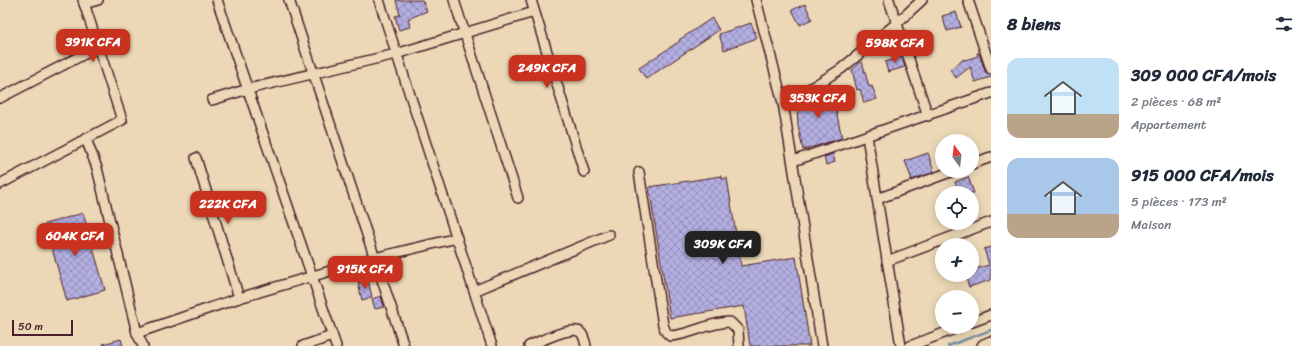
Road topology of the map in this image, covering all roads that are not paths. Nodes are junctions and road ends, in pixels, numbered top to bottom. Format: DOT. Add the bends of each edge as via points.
graph roads {
  1 [pos="98,0"];
  2 [pos="217,0"];
  3 [pos="289,0"];
  4 [pos="379,0"];
  5 [pos="454,0"];
  6 [pos="531,0"];
  7 [pos="756,0"];
  8 [pos="890,0"];
  9 [pos="922,0"];
  10 [pos="968,0"];
  11 [pos="83,2"];
  12 [pos="534,12"];
  13 [pos="897,23"];
  14 [pos="465,33"];
  15 [pos="98,48"];
  16 [pos="396,54"];
  17 [pos="991,69"];
  18 [pos="314,74"];
  19 [pos="248,89"];
  20 [pos="991,93"];
  21 [pos="0,98"];
  22 [pos="212,100"];
  23 [pos="783,103"];
  24 [pos="928,116"];
  25 [pos="867,136"];
  26 [pos="86,139"];
  27 [pos="991,157"];
  28 [pos="196,158"];
  29 [pos="793,161"];
  30 [pos="979,161"];
  31 [pos="584,172"];
  32 [pos="639,172"];
  33 [pos="935,178"];
  34 [pos="0,184"];
  35 [pos="518,198"];
  36 [pos="877,199"];
  37 [pos="991,222"];
  38 [pos="609,235"];
  39 [pos="457,238"];
  40 [pos="374,258"];
  41 [pos="887,261"];
  42 [pos="312,277"];
  43 [pos="474,291"];
  44 [pos="239,298"];
  45 [pos="991,315"];
  46 [pos="979,319"];
  47 [pos="137,332"];
  48 [pos="942,334"];
  49 [pos="332,336"];
  50 [pos="991,343"];
  51 [pos="143,346"];
  52 [pos="303,346"];
  53 [pos="336,346"];
  54 [pos="404,346"];
  55 [pos="492,346"];
  56 [pos="529,346"];
  57 [pos="586,346"];
  58 [pos="739,346"];
  59 [pos="822,346"];
  60 [pos="901,346"];
  61 [pos="910,346"];
  62 [pos="984,346"];
  1 -- 11 [label="street"];
  2 -- 19 [label="street"];
  3 -- 18 [label="street"];
  4 -- 16 [label="street"];
  5 -- 14 [label="street"];
  6 -- 12 [label="street"];
  7 -- 23 [label="street"];
  8 -- 13 [label="street"];
  9 -- 13 [label="street"];
  10 -- 17 [label="street"];
  11 -- 15 [label="street"];
  12 -- 14 [label="street"];
  12 -- 31 [label="street"];
  13 -- 23 [label="street" via="841,69"];
  13 -- 24 [label="street"];
  14 -- 16 [label="street"];
  14 -- 35 [label="street"];
  15 -- 21 [label="street"];
  15 -- 26 [label="street" via="122,120"];
  16 -- 18 [label="street"];
  16 -- 39 [label="street"];
  18 -- 19 [label="street"];
  18 -- 40 [label="street"];
  19 -- 22 [label="street"];
  19 -- 42 [label="street"];
  20 -- 24 [label="street"];
  23 -- 29 [label="street"];
  24 -- 25 [label="street"];
  25 -- 29 [label="street"];
  25 -- 36 [label="street"];
  26 -- 34 [label="street"];
  26 -- 47 [label="street" via="97,168"];
  27 -- 30 [label="street"];
  28 -- 44 [label="street"];
  29 -- 59 [label="street"];
  32 -- 58 [label="street" via="666,332 670,336 678,336 722,322 730,322 738,330"];
  33 -- 36 [label="street"];
  36 -- 41 [label="street"];
  37 -- 41 [label="street"];
  38 -- 43 [label="street"];
  39 -- 40 [label="street"];
  39 -- 43 [label="street"];
  40 -- 42 [label="street"];
  40 -- 54 [label="street"];
  41 -- 60 [label="street"];
  42 -- 44 [label="street"];
  42 -- 49 [label="street"];
  43 -- 55 [label="street"];
  44 -- 47 [label="street"];
  45 -- 46 [label="street"];
  47 -- 51 [label="street"];
  48 -- 61 [label="street"];
  49 -- 52 [label="street"];
  49 -- 53 [label="street"];
  50 -- 62 [label="highway"];
  56 -- 57 [label="street" via="572,330 583,335"];
}
